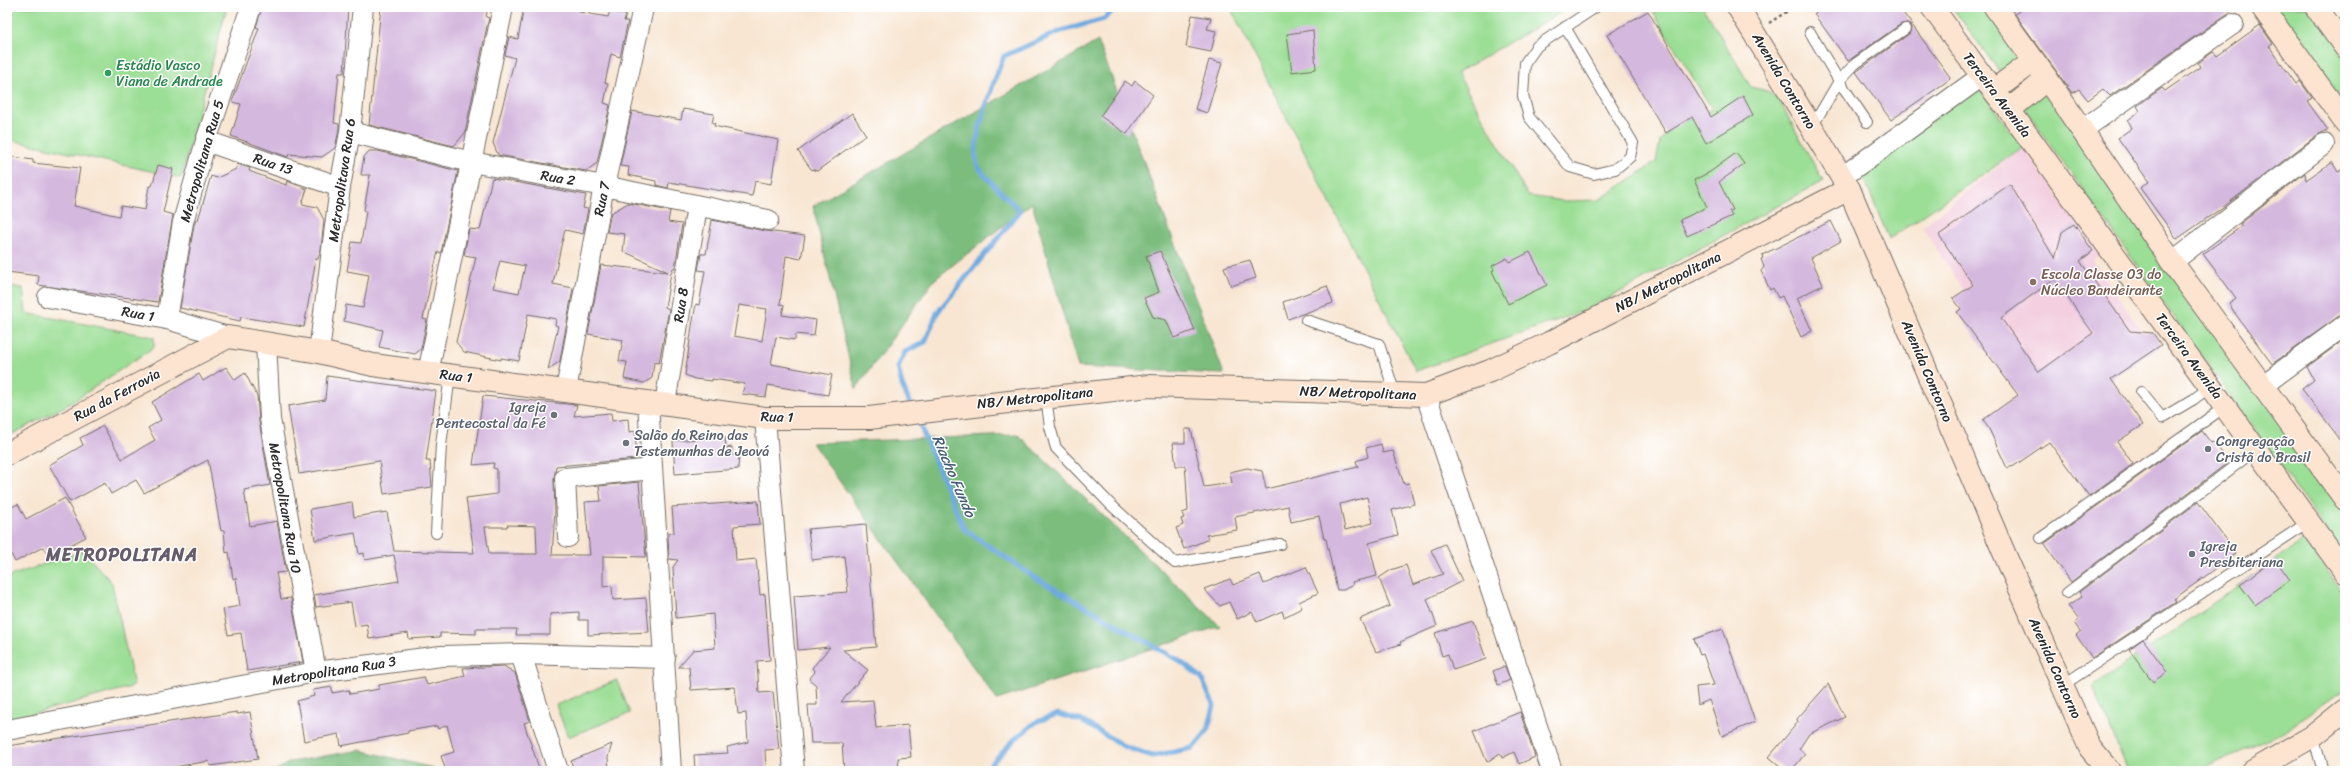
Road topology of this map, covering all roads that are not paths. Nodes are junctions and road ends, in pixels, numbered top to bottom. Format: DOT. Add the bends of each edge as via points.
graph roads {
  1 [pos="250,7"];
  2 [pos="363,7"];
  3 [pos="503,7"];
  4 [pos="1596,7"];
  5 [pos="1738,7"];
  6 [pos="1932,7"];
  7 [pos="1995,7"];
  8 [pos="2262,7"];
  9 [pos="2316,7"];
  10 [pos="643,8"];
  11 [pos="2233,24"];
  12 [pos="1565,27"];
  13 [pos="1905,29"];
  14 [pos="1810,32"];
  15 [pos="2345,47"];
  16 [pos="2034,61"];
  17 [pos="2047,79"];
  18 [pos="1839,81"];
  19 [pos="1988,83"];
  20 [pos="2009,110"];
  21 [pos="1867,122"];
  22 [pos="2345,122"];
  23 [pos="1812,127"];
  24 [pos="2082,130"];
  25 [pos="350,132"];
  26 [pos="206,141"];
  27 [pos="2324,144"];
  28 [pos="471,162"];
  29 [pos="1845,183"];
  30 [pos="604,186"];
  31 [pos="340,187"];
  32 [pos="697,206"];
  33 [pos="768,220"];
  34 [pos="2172,262"];
  35 [pos="48,297"];
  36 [pos="167,319"];
  37 [pos="1306,320"];
  38 [pos="2345,325"];
  39 [pos="228,337"];
  40 [pos="266,343"];
  41 [pos="319,352"];
  42 [pos="428,373"];
  43 [pos="450,375"];
  44 [pos="2263,385"];
  45 [pos="2211,386"];
  46 [pos="566,390"];
  47 [pos="2141,392"];
  48 [pos="1395,394"];
  49 [pos="1426,395"];
  50 [pos="1046,397"];
  51 [pos="656,403"];
  52 [pos="2226,406"];
  53 [pos="765,418"];
  54 [pos="869,418"];
  55 [pos="2257,449"];
  56 [pos="7,454"];
  57 [pos="652,469"];
  58 [pos="2345,499"];
  59 [pos="2310,521"];
  60 [pos="436,533"];
  61 [pos="568,537"];
  62 [pos="2041,538"];
  63 [pos="1280,544"];
  64 [pos="2345,572"];
  65 [pos="2067,593"];
  66 [pos="521,654"];
  67 [pos="665,658"];
  68 [pos="316,672"];
  69 [pos="2063,685"];
  70 [pos="2345,710"];
  71 [pos="7,730"];
  72 [pos="2313,736"];
  73 [pos="2090,748"];
  74 [pos="558,771"];
  75 [pos="671,771"];
  76 [pos="794,771"];
  77 [pos="1552,771"];
  78 [pos="2092,771"];
  79 [pos="2109,771"];
  80 [pos="2253,771"];
  81 [pos="2323,771"];
  1 -- 26 [label="street, Metropolitana Rua 5"];
  2 -- 25 [label="street, Metropolitava Rua 6"];
  3 -- 28 [label="street"];
  4 -- 12 [label="lane"];
  5 -- 23 [label="street, Avenida Contorno"];
  6 -- 19 [label="street, Terceira Avenida"];
  7 -- 16 [label="street"];
  8 -- 22 [label="street"];
  9 -- 15 [label="street"];
  10 -- 30 [label="street, Rua 7"];
  11 -- 24 [label="street"];
  12 -- 12 [label="lane" via="1537,46 1525,63 1523,96 1529,118 1570,167 1594,174 1615,169 1630,158 1633,143"];
  13 -- 18 [label="lane" via="1855,64"];
  14 -- 18 [label="lane"];
  16 -- 17 [label="street"];
  16 -- 19 [label="street"];
  17 -- 20 [label="street"];
  17 -- 24 [label="street"];
  18 -- 21 [label="lane"];
  18 -- 23 [label="lane"];
  19 -- 20 [label="street, Terceira Avenida"];
  19 -- 29 [label="street"];
  20 -- 45 [label="street, Terceira Avenida"];
  23 -- 29 [label="street, Avenida Contorno"];
  24 -- 34 [label="street"];
  25 -- 28 [label="street, Rua 2"];
  25 -- 31 [label="street, Metropolitava Rua 6"];
  26 -- 31 [label="street, Rua 13"];
  26 -- 36 [label="street, Metropolitana Rua 5" via="183,222"];
  27 -- 34 [label="street"];
  28 -- 30 [label="street, Rua 2"];
  28 -- 42 [label="street"];
  29 -- 49 [label="street, NB/ Metropolitana" via="1550,343 1490,371"];
  29 -- 69 [label="street, Avenida Contorno"];
  30 -- 32 [label="street, Rua 2"];
  30 -- 46 [label="street, Rua 7"];
  31 -- 41 [label="street, Metropolitava Rua 6"];
  32 -- 33 [label="street, Rua 2"];
  32 -- 51 [label="street, Rua 8"];
  34 -- 44 [label="street"];
  35 -- 36 [label="street, Rua 1"];
  36 -- 39 [label="street, Rua 1"];
  37 -- 48 [label="lane" via="1380,344"];
  38 -- 44 [label="street"];
  39 -- 40 [label="street, Rua 1"];
  39 -- 56 [label="street, Rua da Ferrovia"];
  40 -- 41 [label="street, Rua 1"];
  40 -- 68 [label="street, Metropolitana Rua 10" via="270,419 283,504"];
  41 -- 42 [label="street, Rua 1" via="373,365"];
  42 -- 43 [label="street, Rua 1"];
  43 -- 46 [label="street, Rua 1"];
  43 -- 60 [label="lane" via="441,445"];
  44 -- 58 [label="street"];
  45 -- 47 [label="lane" via="2162,418"];
  45 -- 52 [label="street, Terceira Avenida"];
  46 -- 51 [label="street, Rua 1"];
  48 -- 49 [label="street, NB/ Metropolitana"];
  48 -- 50 [label="street, NB/ Metropolitana" via="1149,386"];
  49 -- 77 [label="street"];
  50 -- 54 [label="street, NB/ Metropolitana"];
  50 -- 63 [label="lane" via="1056,448 1110,504 1175,563"];
  51 -- 53 [label="street, Rua 1"];
  51 -- 57 [label="street, Rua 8"];
  52 -- 55 [label="street, Terceira Avenida"];
  52 -- 62 [label="lane"];
  53 -- 54 [label="street, Rua 1"];
  53 -- 76 [label="street"];
  55 -- 59 [label="street, Terceira Avenida"];
  55 -- 65 [label="lane"];
  57 -- 61 [label="street" via="565,478"];
  57 -- 67 [label="street, Rua 8"];
  59 -- 64 [label="street, Terceira Avenida"];
  59 -- 69 [label="lane"];
  66 -- 67 [label="street, Metropolitana Rua 3"];
  66 -- 68 [label="street, Metropolitana Rua 3" via="441,656"];
  66 -- 74 [label="street"];
  67 -- 75 [label="street, Rua 8"];
  68 -- 71 [label="street, Metropolitana Rua 3"];
  69 -- 73 [label="street, Avenida Contorno"];
  70 -- 72 [label="street"];
  72 -- 80 [label="street"];
  72 -- 81 [label="lane"];
  73 -- 78 [label="street, Avenida Contorno"];
  73 -- 79 [label="street, Avenida Contorno"];
}
